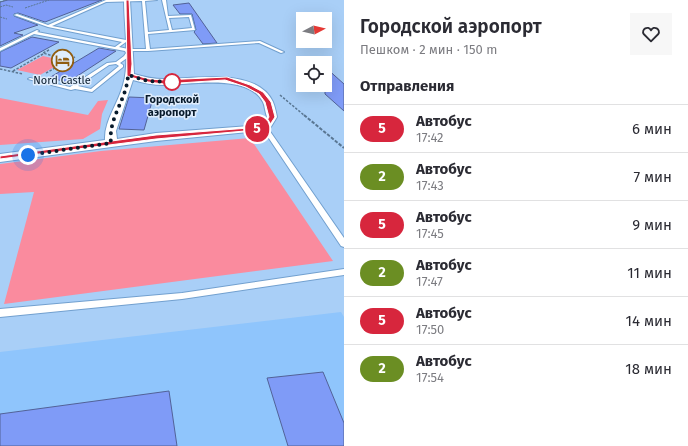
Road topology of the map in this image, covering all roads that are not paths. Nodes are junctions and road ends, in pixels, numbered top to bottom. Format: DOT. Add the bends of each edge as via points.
graph roads {
  1 [pos="143,0"];
  2 [pos="155,0"];
  3 [pos="164,0"];
  4 [pos="127,1"];
  5 [pos="16,15"];
  6 [pos="167,17"];
  7 [pos="49,26"];
  8 [pos="171,31"];
  9 [pos="34,33"];
  10 [pos="146,33"];
  11 [pos="116,48"];
  12 [pos="0,50"];
  13 [pos="129,50"];
  14 [pos="148,50"];
  15 [pos="282,52"];
  16 [pos="117,63"];
  17 [pos="128,75"];
  18 [pos="30,79"];
  19 [pos="74,86"];
  20 [pos="265,128"];
  21 [pos="111,143"];
  22 [pos="0,158"];
  23 [pos="344,244"];
  24 [pos="344,272"];
  25 [pos="0,313"];
  1 -- 2 [label="lane"];
  1 -- 4 [label="lane"];
  1 -- 10 [label="lane"];
  3 -- 6 [label="lane"];
  4 -- 7 [label="lane" via="106,2"];
  4 -- 13 [label="street"];
  5 -- 7 [label="lane"];
  6 -- 8 [label="lane"];
  6 -- 8 [label="lane" via="190,16 194,29"];
  7 -- 9 [label="lane"];
  7 -- 11 [label="lane" via="125,41"];
  8 -- 10 [label="lane"];
  9 -- 11 [label="lane"];
  9 -- 12 [label="lane"];
  10 -- 14 [label="lane"];
  11 -- 16 [label="lane" via="128,53"];
  13 -- 14 [label="lane"];
  13 -- 17 [label="street"];
  14 -- 15 [label="lane" via="260,42"];
  16 -- 19 [label="lane" via="108,64"];
  16 -- 19 [label="lane" via="122,66 92,91"];
  17 -- 20 [label="street" via="148,81 164,82 226,78 248,86 261,93 268,102 272,117"];
  17 -- 21 [label="street" via="128,86 110,130"];
  18 -- 19 [label="lane" via="71,88"];
  20 -- 21 [label="street"];
  20 -- 23 [label="lane"];
  21 -- 22 [label="street"];
  24 -- 25 [label="lane" via="182,296"];
}
